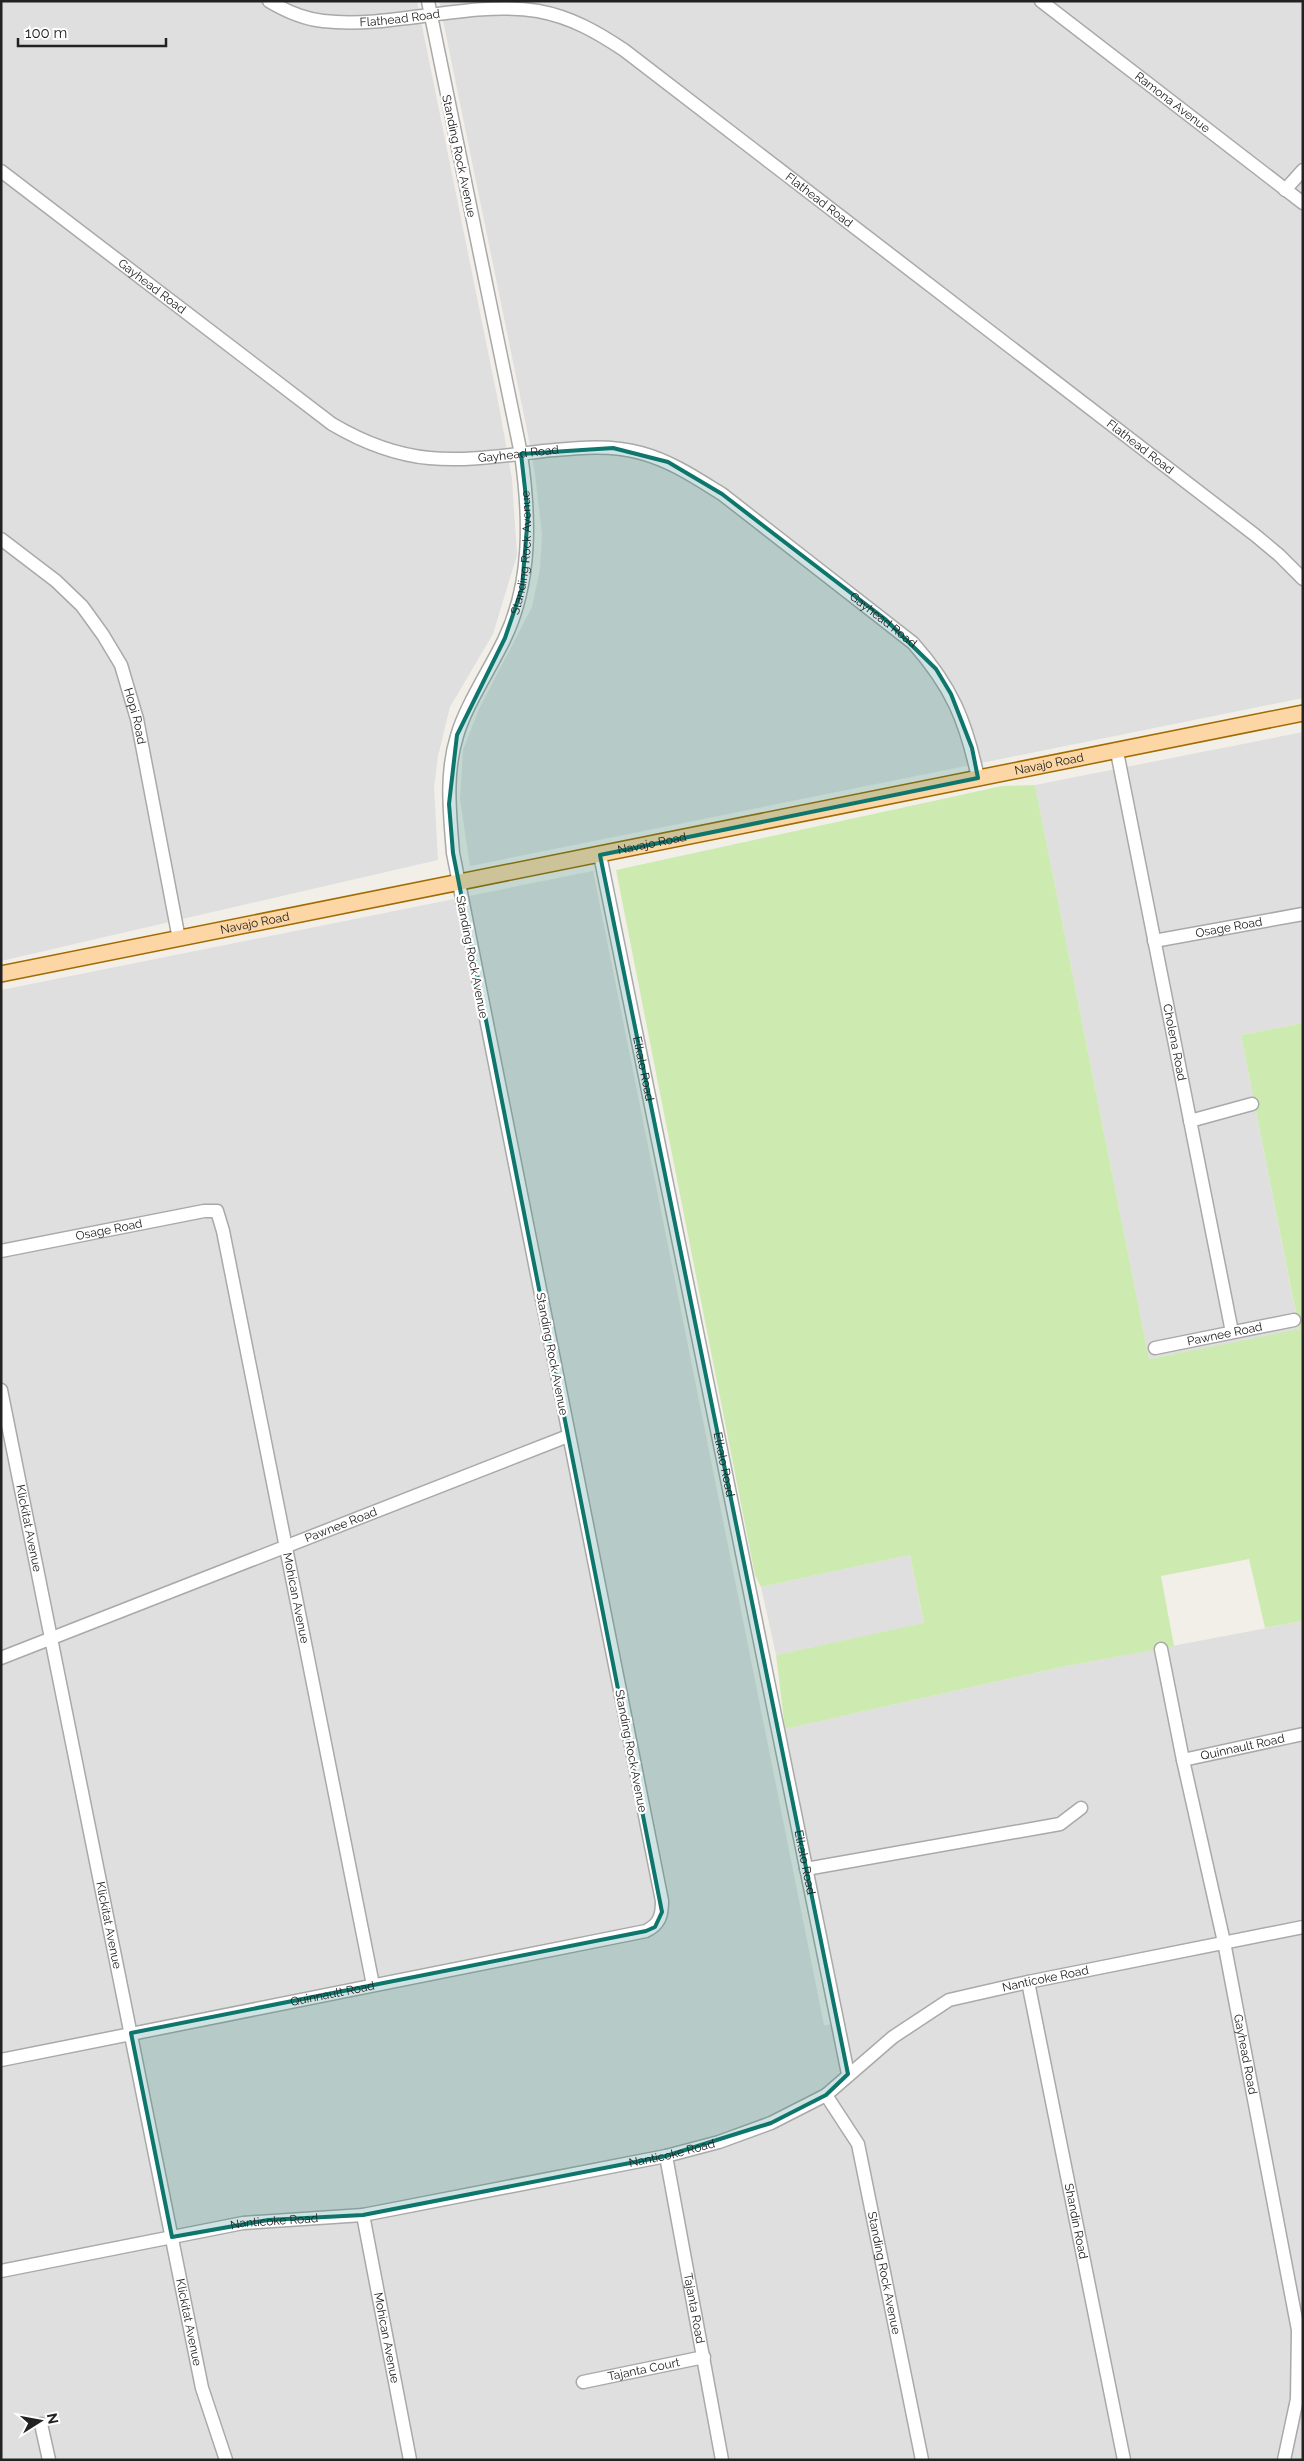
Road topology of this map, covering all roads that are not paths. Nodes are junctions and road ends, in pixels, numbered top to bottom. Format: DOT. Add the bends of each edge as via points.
graph roads {
  1 [pos="269,1"];
  2 [pos="428,1"];
  3 [pos="1041,1"];
  4 [pos="430,14"];
  5 [pos="1303,170"];
  6 [pos="1,171"];
  7 [pos="1285,190"];
  8 [pos="1303,203"];
  9 [pos="521,454"];
  10 [pos="1,540"];
  11 [pos="1303,579"];
  12 [pos="1303,714"];
  13 [pos="1117,752"];
  14 [pos="978,778"];
  15 [pos="600,855"];
  16 [pos="458,883"];
  17 [pos="1303,914"];
  18 [pos="179,939"];
  19 [pos="1154,941"];
  20 [pos="1,974"];
  21 [pos="1252,1104"];
  22 [pos="1190,1121"];
  23 [pos="216,1211"];
  24 [pos="1,1251"];
  25 [pos="1294,1320"];
  26 [pos="1232,1332"];
  27 [pos="1154,1348"];
  28 [pos="1,1390"];
  29 [pos="568,1436"];
  30 [pos="284,1547"];
  31 [pos="52,1638"];
  32 [pos="1161,1649"];
  33 [pos="1,1658"];
  34 [pos="1303,1734"];
  35 [pos="1183,1760"];
  36 [pos="1081,1808"];
  37 [pos="806,1869"];
  38 [pos="659,1921"];
  39 [pos="1303,1927"];
  40 [pos="1224,1942"];
  41 [pos="1028,1982"];
  42 [pos="374,1985"];
  43 [pos="131,2033"];
  44 [pos="1,2060"];
  45 [pos="848,2074"];
  46 [pos="826,2095"];
  47 [pos="666,2156"];
  48 [pos="363,2215"];
  49 [pos="172,2237"];
  50 [pos="1,2271"];
  51 [pos="704,2357"];
  52 [pos="583,2382"];
  53 [pos="41,2424"];
  54 [pos="49,2460"];
  55 [pos="226,2460"];
  56 [pos="410,2460"];
  57 [pos="722,2460"];
  58 [pos="922,2460"];
  59 [pos="1124,2460"];
  60 [pos="1284,2460"];
  1 -- 4 [label="street, Flathead Road" via="321,21 363,21"];
  2 -- 4 [label="street, Standing Rock Avenue"];
  3 -- 7 [label="street, Ramona Avenue"];
  4 -- 9 [label="street, Standing Rock Avenue"];
  4 -- 11 [label="street, Flathead Road" via="490,9 538,11 582,24 601,34 1247,529"];
  5 -- 7 [label="street"];
  6 -- 9 [label="street, Gayhead Road" via="354,438 400,455 423,459 464,460"];
  7 -- 8 [label="street, Ramona Avenue"];
  9 -- 14 [label="street, Gayhead Road" via="580,447 641,452 668,462 722,494 913,643 936,669 951,694 964,723"];
  9 -- 16 [label="street, Standing Rock Avenue" via="528,515 522,588 505,638 457,735 451,764 449,804"];
  10 -- 18 [label="street, Hopi Road" via="82,606 104,634 121,666 137,719"];
  12 -- 13 [label="main road, Navajo Road"];
  13 -- 14 [label="main road, Navajo Road"];
  13 -- 19 [label="street, Cholena Road"];
  14 -- 15 [label="main road, Navajo Road"];
  15 -- 16 [label="main road, Navajo Road"];
  15 -- 37 [label="street, Elkalo Road"];
  16 -- 18 [label="main road, Navajo Road"];
  16 -- 29 [label="street, Standing Rock Avenue"];
  17 -- 19 [label="street, Osage Road"];
  18 -- 20 [label="main road, Navajo Road"];
  19 -- 22 [label="street, Cholena Road"];
  21 -- 22 [label="street"];
  22 -- 26 [label="street, Cholena Road"];
  23 -- 24 [label="street, Osage Road"];
  23 -- 30 [label="street, Mohican Avenue" via="223,1231"];
  25 -- 26 [label="street, Pawnee Road"];
  26 -- 27 [label="street, Pawnee Road"];
  28 -- 31 [label="street, Klickitat Avenue"];
  29 -- 30 [label="street, Pawnee Road"];
  29 -- 38 [label="street, Standing Rock Avenue" via="662,1901"];
  30 -- 31 [label="street, Pawnee Road"];
  30 -- 42 [label="street, Mohican Avenue"];
  31 -- 33 [label="street, Pawnee Road"];
  31 -- 43 [label="street, Klickitat Avenue"];
  32 -- 35 [label="street, Gayhead Road"];
  34 -- 35 [label="street, Quinnault Road"];
  35 -- 40 [label="street, Gayhead Road"];
  36 -- 37 [label="street" via="1060,1824"];
  37 -- 45 [label="street, Elkalo Road"];
  38 -- 42 [label="street, Quinnault Road" via="646,1931"];
  39 -- 40 [label="street, Nanticoke Road"];
  40 -- 41 [label="street, Nanticoke Road"];
  40 -- 60 [label="street, Gayhead Road" via="1298,2330 1296,2399"];
  41 -- 45 [label="street, Nanticoke Road" via="949,2000 892,2036"];
  41 -- 59 [label="street, Shandin Road"];
  42 -- 43 [label="street, Quinnault Road"];
  43 -- 44 [label="street, Quinnault Road"];
  43 -- 49 [label="street, Klickitat Avenue"];
  45 -- 46 [label="street, Nanticoke Road"];
  46 -- 47 [label="street, Nanticoke Road" via="771,2123 719,2142"];
  46 -- 58 [label="street, Standing Rock Avenue" via="858,2144"];
  47 -- 48 [label="street, Nanticoke Road"];
  47 -- 51 [label="street, Tajanta Road"];
  48 -- 49 [label="street, Nanticoke Road" via="268,2220"];
  48 -- 56 [label="street, Mohican Avenue"];
  49 -- 50 [label="street, Nanticoke Road"];
  49 -- 55 [label="street, Klickitat Avenue" via="202,2388"];
  51 -- 52 [label="street, Tajanta Court"];
  51 -- 57 [label="street, Tajanta Road"];
  53 -- 54 [label="street"];
}
